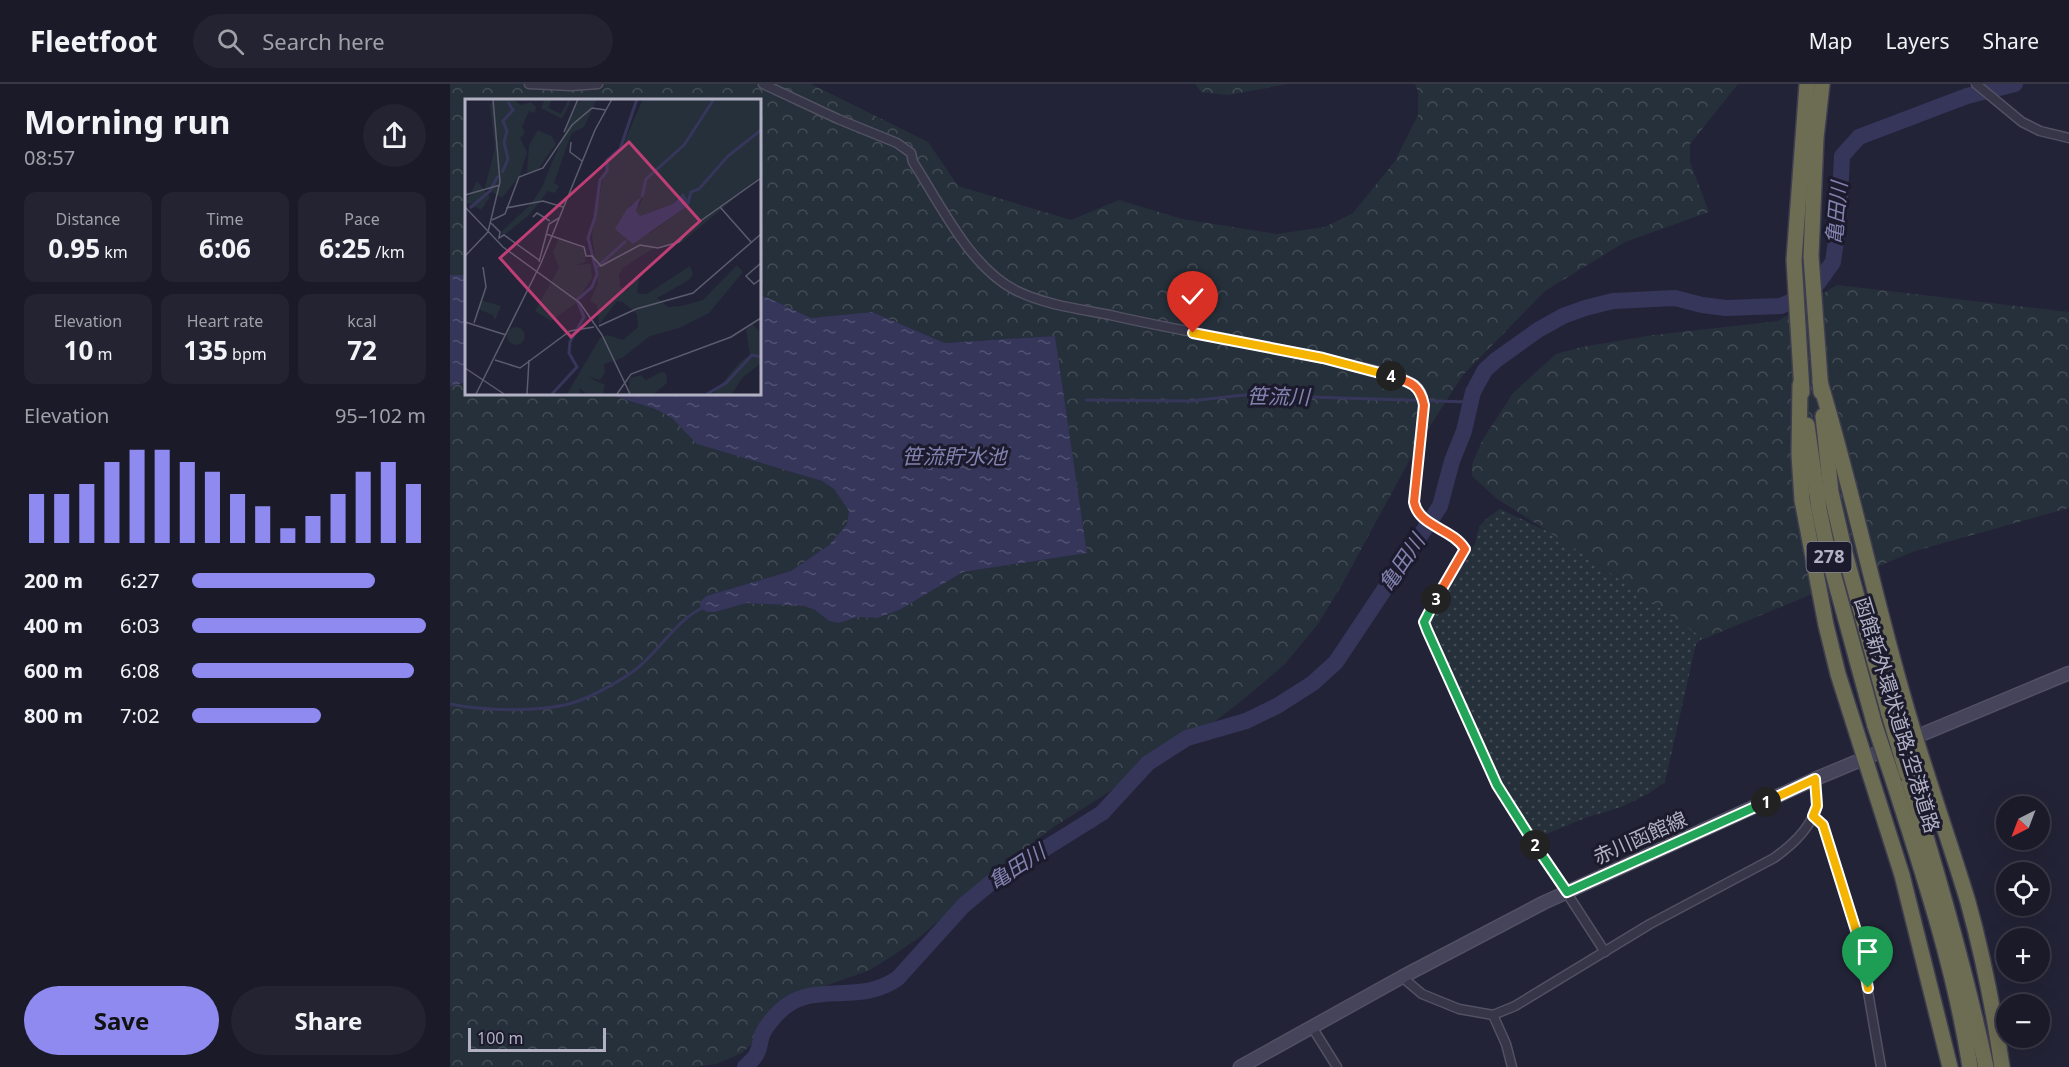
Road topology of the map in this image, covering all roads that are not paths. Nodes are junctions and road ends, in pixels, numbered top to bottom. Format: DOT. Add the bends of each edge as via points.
graph roads {
  1 [pos="529,84"];
  2 [pos="598,84"];
  3 [pos="764,84"];
  4 [pos="1807,84"];
  5 [pos="1822,84"];
  6 [pos="1976,84"];
  7 [pos="2069,138"];
  8 [pos="1820,382"];
  9 [pos="1800,385"];
  10 [pos="2069,673"];
  11 [pos="1914,737"];
  12 [pos="1865,759"];
  13 [pos="1815,779"];
  14 [pos="1813,816"];
  15 [pos="1567,892"];
  16 [pos="1605,951"];
  17 [pos="1402,977"];
  18 [pos="1493,1015"];
  19 [pos="1312,1027"];
  20 [pos="1240,1067"];
  21 [pos="1337,1067"];
  22 [pos="1512,1067"];
  23 [pos="1881,1067"];
  24 [pos="1950,1067"];
  25 [pos="1970,1067"];
  26 [pos="1986,1067"];
  27 [pos="2002,1067"];
  1 -- 2 [label="street"];
  3 -- 15 [label="street" via="897,143 911,153 919,172 979,262 1017,291 1054,304 1323,358 1371,370 1420,390 1424,405 1415,508 1423,519 1460,541 1465,549 1424,622 1497,785"];
  4 -- 9 [label="highway, 函館新外環状道路;空港道路 / 278" via="1794,260"];
  5 -- 8 [label="highway, 函館新外環状道路;空港道路 / 278" via="1811,256"];
  6 -- 7 [label="street" via="2022,122 2040,132"];
  8 -- 11 [label="highway"];
  8 -- 26 [label="highway, 函館新外環状道路;空港道路 / 278, bridge" via="1831,492 1845,553 1947,902"];
  9 -- 12 [label="highway" via="1802,500 1833,654"];
  9 -- 25 [label="highway, 函館新外環状道路;空港道路 / 278, bridge" via="1830,562 1875,726 1932,901"];
  10 -- 11 [label="main road, 赤川函館線"];
  11 -- 12 [label="main road, 赤川函館線"];
  11 -- 27 [label="highway" via="1968,903"];
  12 -- 13 [label="main road, 赤川函館線"];
  12 -- 24 [label="highway" via="1902,875"];
  13 -- 14 [label="street" via="1817,806"];
  13 -- 15 [label="main road, 赤川函館線"];
  14 -- 16 [label="street" via="1798,838 1774,858"];
  14 -- 23 [label="street" via="1823,825 1859,940"];
  15 -- 16 [label="street"];
  15 -- 17 [label="main road, 赤川函館線"];
  16 -- 18 [label="street"];
  17 -- 18 [label="street" via="1422,994 1459,1009"];
  17 -- 19 [label="main road, 赤川函館線"];
  18 -- 22 [label="street"];
  19 -- 20 [label="main road, 赤川函館線"];
  19 -- 21 [label="street"];
}
